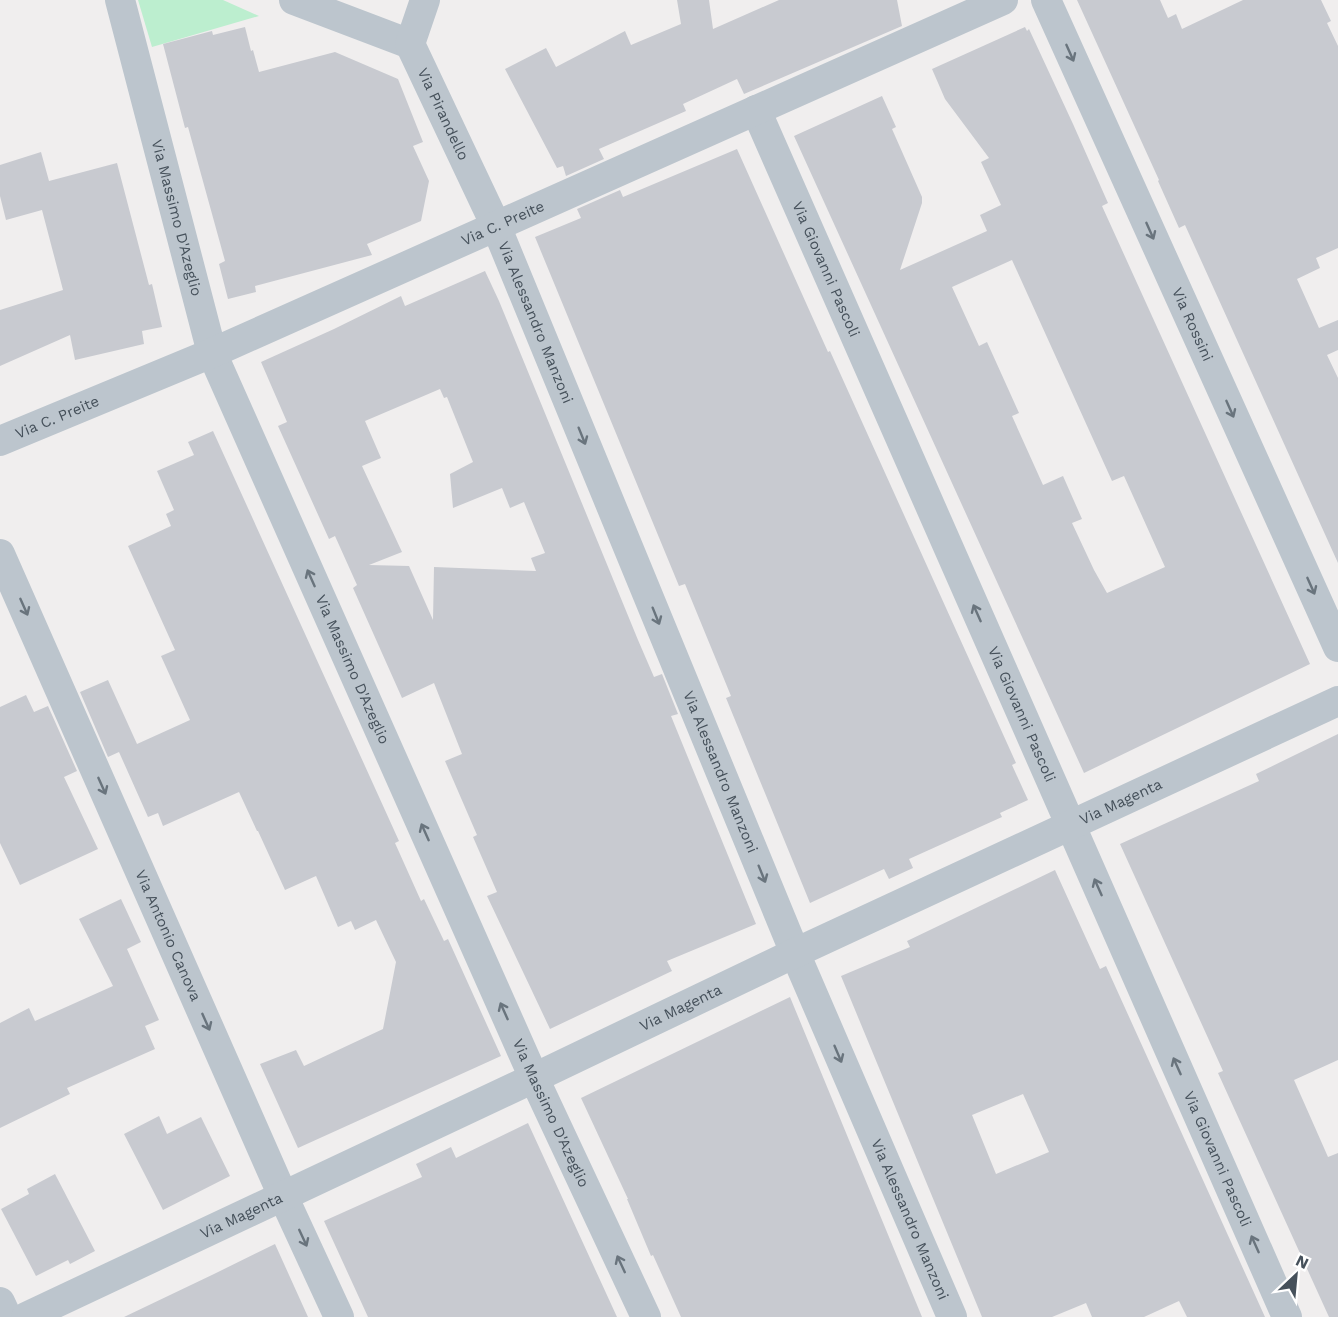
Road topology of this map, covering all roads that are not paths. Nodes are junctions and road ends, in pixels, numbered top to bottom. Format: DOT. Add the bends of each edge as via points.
graph roads {
  1 [pos="120,0"];
  2 [pos="294,0"];
  3 [pos="425,0"];
  4 [pos="1003,0"];
  5 [pos="1046,0"];
  6 [pos="410,44"];
  7 [pos="756,110"];
  8 [pos="496,226"];
  9 [pos="212,353"];
  10 [pos="0,441"];
  11 [pos="0,554"];
  12 [pos="1338,647"];
  13 [pos="1338,701"];
  14 [pos="1071,826"];
  15 [pos="795,953"];
  16 [pos="534,1078"];
  17 [pos="283,1196"];
  18 [pos="0,1302"];
  19 [pos="7,1317"];
  20 [pos="26,1317"];
  21 [pos="339,1317"];
  22 [pos="646,1317"];
  23 [pos="952,1317"];
  24 [pos="1287,1317"];
  1 -- 9 [label="street, Via Massimo D'Azeglio"];
  2 -- 6 [label="street"];
  3 -- 6 [label="street"];
  4 -- 7 [label="street, Via C. Preite"];
  5 -- 12 [label="street, Via Rossini, one-way"];
  6 -- 8 [label="street, Via Pirandello"];
  7 -- 8 [label="street, Via C. Preite"];
  14 -- 7 [label="street, Via Giovanni Pascoli, one-way"];
  8 -- 9 [label="street, Via C. Preite"];
  8 -- 15 [label="street, Via Alessandro Manzoni, one-way"];
  9 -- 10 [label="street, Via C. Preite"];
  16 -- 9 [label="street, Via Massimo D'Azeglio, one-way"];
  11 -- 17 [label="street, Via Antonio Canova, one-way"];
  13 -- 14 [label="street, Via Magenta"];
  14 -- 15 [label="street, Via Magenta"];
  24 -- 14 [label="street, Via Giovanni Pascoli, one-way"];
  15 -- 16 [label="street, Via Magenta"];
  15 -- 23 [label="street, Via Alessandro Manzoni, one-way"];
  16 -- 17 [label="street, Via Magenta"];
  22 -- 16 [label="street, Via Massimo D'Azeglio, one-way"];
  17 -- 20 [label="street, Via Magenta"];
  17 -- 21 [label="street, Via Antonio Canova, one-way"];
  18 -- 19 [label="street"];
}
